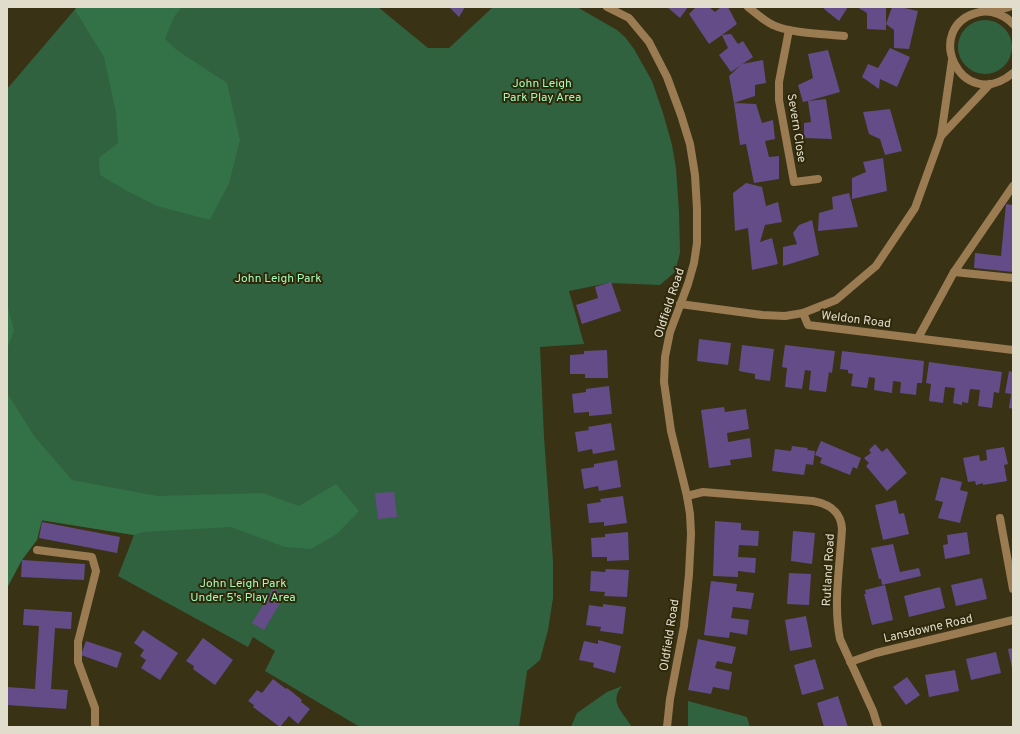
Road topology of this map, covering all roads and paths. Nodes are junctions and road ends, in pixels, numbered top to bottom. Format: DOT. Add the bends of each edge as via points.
graph roads {
  1 [pos="607,7"];
  2 [pos="748,7"];
  3 [pos="1009,7"];
  4 [pos="986,10"];
  5 [pos="1013,24"];
  6 [pos="790,30"];
  7 [pos="844,36"];
  8 [pos="952,60"];
  9 [pos="1013,73"];
  10 [pos="990,84"];
  11 [pos="941,136"];
  12 [pos="818,179"];
  13 [pos="1013,186"];
  14 [pos="954,272"];
  15 [pos="1013,278"];
  16 [pos="680,304"];
  17 [pos="803,313"];
  18 [pos="918,338"];
  19 [pos="1013,350"];
  20 [pos="687,496"];
  21 [pos="1000,518"];
  22 [pos="37,550"];
  23 [pos="1013,589"];
  24 [pos="1013,620"];
  25 [pos="850,662"];
  26 [pos="95,727"];
  27 [pos="667,727"];
  28 [pos="878,727"];
  1 -- 16 [label="street, Oldfield Road" via="628,18 649,42 667,77 690,144 697,202 697,243 694,263"];
  2 -- 6 [label="street" via="773,26"];
  3 -- 4 [label="street"];
  4 -- 5 [label="street" via="1000,14"];
  4 -- 8 [label="street" via="964,18 956,27 950,48"];
  6 -- 7 [label="street"];
  6 -- 12 [label="street, Severn Close" via="779,82 779,100 794,182"];
  8 -- 10 [label="street" via="966,78 977,83"];
  8 -- 11 [label="street"];
  9 -- 10 [label="street" via="1002,81"];
  10 -- 11 [label="street"];
  11 -- 17 [label="street" via="915,208 876,266 836,300"];
  13 -- 14 [label="street"];
  14 -- 15 [label="street"];
  14 -- 18 [label="street"];
  16 -- 17 [label="street, Weldon Road" via="762,315 785,316"];
  16 -- 20 [label="street, Oldfield Road" via="670,332 664,382 671,431"];
  17 -- 18 [label="street, Weldon Road" via="808,325"];
  18 -- 19 [label="street, Weldon Road"];
  20 -- 25 [label="street, Rutland Road" via="703,492 813,501 824,503 836,512 842,529 838,628"];
  20 -- 27 [label="street, Oldfield Road" via="691,534 689,574 684,626"];
  21 -- 23 [label="street"];
  22 -- 26 [label="street" via="92,557 96,571 78,642 78,662 95,708"];
  24 -- 25 [label="street, Lansdowne Road" via="876,653"];
  25 -- 28 [label="street, Rutland Road"];
}
